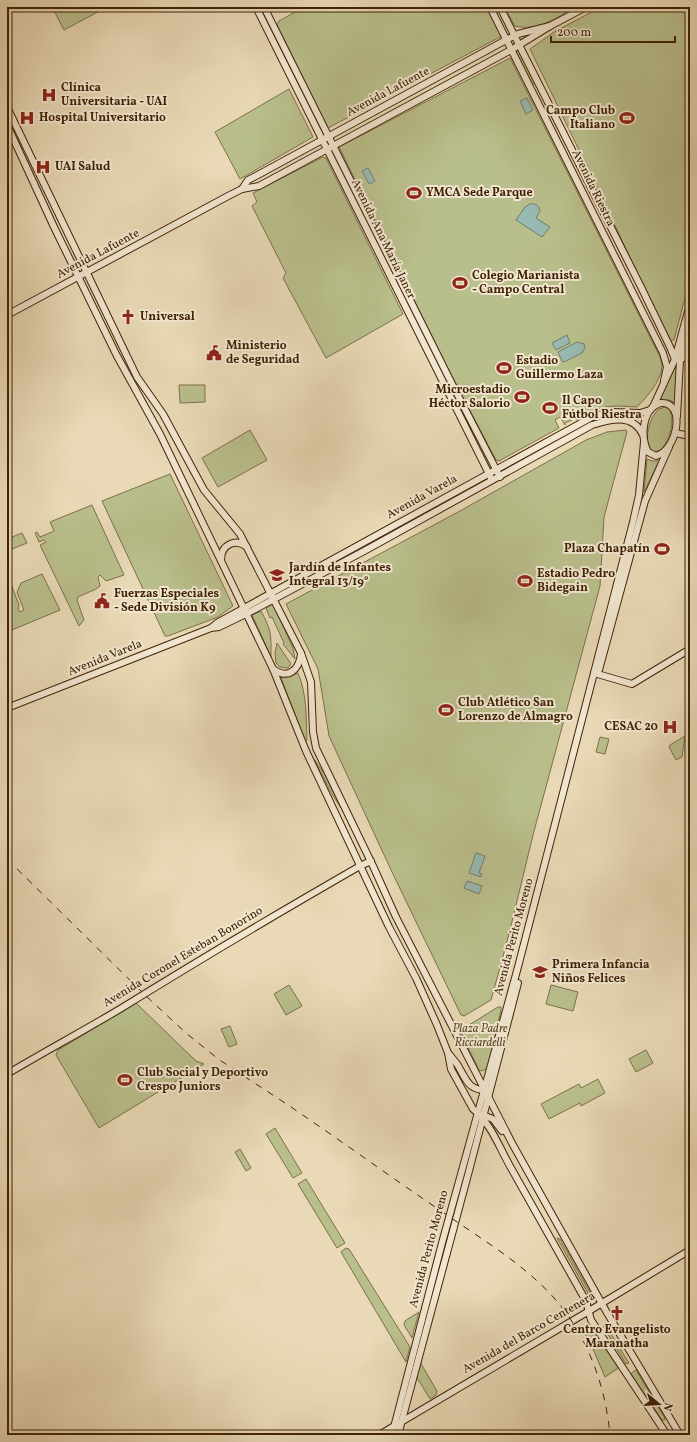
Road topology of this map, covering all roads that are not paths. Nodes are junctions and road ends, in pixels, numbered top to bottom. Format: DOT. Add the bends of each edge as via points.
graph roads {
  1 [pos="256,7"];
  2 [pos="264,7"];
  3 [pos="490,7"];
  4 [pos="500,7"];
  5 [pos="586,7"];
  6 [pos="269,17"];
  7 [pos="262,20"];
  8 [pos="550,26"];
  9 [pos="514,36"];
  10 [pos="506,40"];
  11 [pos="519,46"];
  12 [pos="511,50"];
  13 [pos="7,107"];
  14 [pos="7,125"];
  15 [pos="328,136"];
  16 [pos="321,140"];
  17 [pos="334,146"];
  18 [pos="326,150"];
  19 [pos="242,189"];
  20 [pos="86,272"];
  21 [pos="78,277"];
  22 [pos="641,287"];
  23 [pos="632,291"];
  24 [pos="690,304"];
  25 [pos="7,315"];
  26 [pos="690,323"];
  27 [pos="679,346"];
  28 [pos="670,347"];
  29 [pos="690,354"];
  30 [pos="438,357"];
  31 [pos="430,358"];
  32 [pos="678,360"];
  33 [pos="664,381"];
  34 [pos="652,409"];
  35 [pos="677,421"];
  36 [pos="675,433"];
  37 [pos="643,435"];
  38 [pos="690,436"];
  39 [pos="644,442"];
  40 [pos="669,447"];
  41 [pos="496,469"];
  42 [pos="488,473"];
  43 [pos="500,477"];
  44 [pos="492,480"];
  45 [pos="410,516"];
  46 [pos="414,524"];
  47 [pos="249,548"];
  48 [pos="223,564"];
  49 [pos="272,596"];
  50 [pos="245,611"];
  51 [pos="690,649"];
  52 [pos="301,653"];
  53 [pos="273,669"];
  54 [pos="596,673"];
  55 [pos="7,708"];
  56 [pos="371,861"];
  57 [pos="360,866"];
  58 [pos="448,1053"];
  59 [pos="7,1074"];
  60 [pos="488,1090"];
  61 [pos="488,1096"];
  62 [pos="481,1116"];
  63 [pos="512,1142"];
  64 [pos="690,1250"];
  65 [pos="602,1304"];
  66 [pos="589,1311"];
  67 [pos="401,1421"];
  68 [pos="394,1426"];
  69 [pos="379,1435"];
  70 [pos="392,1435"];
  71 [pos="398,1435"];
  72 [pos="667,1435"];
  73 [pos="680,1435"];
  1 -- 7 [label="main road, Avenida Ana María Janer"];
  2 -- 6 [label="main road, Avenida Ana María Janer"];
  3 -- 10 [label="main road, Avenida Riestra"];
  4 -- 9 [label="main road, Avenida Riestra"];
  5 -- 8 [label="main road, Avenida Lafuente"];
  6 -- 7 [label="main road"];
  6 -- 15 [label="main road, Avenida Ana María Janer"];
  7 -- 16 [label="main road, Avenida Ana María Janer"];
  8 -- 9 [label="main road, Avenida Lafuente"];
  8 -- 11 [label="main road, Avenida Lafuente"];
  9 -- 10 [label="main road, Avenida Lafuente"];
  9 -- 11 [label="main road, Avenida Riestra"];
  10 -- 12 [label="main road, Avenida Riestra"];
  10 -- 15 [label="main road, Avenida Lafuente"];
  11 -- 12 [label="main road, Avenida Lafuente"];
  11 -- 22 [label="main road, Avenida Riestra"];
  12 -- 17 [label="main road, Avenida Lafuente"];
  12 -- 23 [label="main road, Avenida Riestra"];
  13 -- 20 [label="main road"];
  14 -- 21 [label="main road"];
  15 -- 16 [label="main road, Avenida Lafuente"];
  15 -- 17 [label="main road, Avenida Ana María Janer"];
  16 -- 18 [label="main road, Avenida Ana María Janer"];
  16 -- 19 [label="main road, Avenida Lafuente" via="248,180"];
  17 -- 18 [label="main road, Avenida Lafuente"];
  17 -- 30 [label="main road, Avenida Ana María Janer"];
  18 -- 19 [label="main road, Avenida Lafuente" via="259,186"];
  18 -- 31 [label="main road, Avenida Ana María Janer"];
  19 -- 20 [label="main road, Avenida Lafuente"];
  20 -- 21 [label="main road, Avenida Lafuente"];
  20 -- 47 [label="main road" via="138,380 163,414 204,490 237,529"];
  21 -- 25 [label="main road, Avenida Lafuente"];
  21 -- 48 [label="main road" via="120,363 160,434"];
  22 -- 23 [label="main road"];
  22 -- 28 [label="main road, Avenida Riestra"];
  23 -- 33 [label="main road, Avenida Riestra" via="665,358 667,367"];
  24 -- 27 [label="main road"];
  26 -- 32 [label="main road"];
  27 -- 28 [label="main road"];
  27 -- 32 [label="main road"];
  28 -- 32 [label="main road, Avenida Riestra"];
  29 -- 32 [label="main road"];
  30 -- 31 [label="main road" via="434,355"];
  30 -- 41 [label="main road, Avenida Ana María Janer"];
  31 -- 42 [label="main road, Avenida Ana María Janer"];
  32 -- 33 [label="main road"];
  32 -- 35 [label="main road"];
  33 -- 34 [label="main road"];
  34 -- 35 [label="main road" via="661,403 668,404 674,411"];
  34 -- 37 [label="main road"];
  34 -- 41 [label="main road, Avenida Varela" via="640,413 612,412 592,417"];
  35 -- 36 [label="main road"];
  36 -- 38 [label="main road"];
  36 -- 40 [label="main road"];
  37 -- 39 [label="main road"];
  37 -- 43 [label="main road, Avenida Varela" via="634,422 607,420 592,425"];
  39 -- 40 [label="main road" via="648,452 653,456 661,455"];
  39 -- 54 [label="main road, Avenida Perito Moreno" via="638,502"];
  40 -- 54 [label="main road, Avenida Perito Moreno" via="645,501"];
  41 -- 42 [label="main road, Avenida Varela"];
  41 -- 43 [label="main road, Avenida Ana María Janer"];
  42 -- 44 [label="main road, Avenida Ana María Janer"];
  42 -- 45 [label="main road, Avenida Varela"];
  43 -- 44 [label="main road, Avenida Varela"];
  44 -- 46 [label="main road, Avenida Varela"];
  45 -- 46 [label="main road"];
  45 -- 49 [label="main road, Avenida Varela"];
  46 -- 49 [label="main road, Avenida Varela"];
  47 -- 48 [label="main road" via="238,542 230,544 221,554"];
  47 -- 49 [label="main road"];
  48 -- 50 [label="main road"];
  49 -- 50 [label="main road, Avenida Varela"];
  49 -- 52 [label="main road"];
  50 -- 53 [label="main road"];
  50 -- 55 [label="main road, Avenida Varela" via="211,628"];
  51 -- 54 [label="main road" via="632,684"];
  52 -- 53 [label="main road" via="298,665 290,673 283,674"];
  52 -- 56 [label="main road" via="311,682 312,732 316,748"];
  53 -- 57 [label="main road" via="306,752"];
  54 -- 60 [label="main road, Avenida Perito Moreno"];
  56 -- 57 [label="main road, Avenida Coronel Esteban Bonorino"];
  56 -- 60 [label="main road" via="396,917"];
  57 -- 58 [label="main road" via="416,978"];
  57 -- 59 [label="main road, Avenida Coronel Esteban Bonorino"];
  58 -- 60 [label="main road" via="467,1082 477,1089"];
  58 -- 62 [label="main road" via="451,1069 473,1109"];
  60 -- 61 [label="main road"];
  60 -- 62 [label="main road, Avenida Perito Moreno"];
  61 -- 62 [label="main road, Avenida Perito Moreno"];
  61 -- 63 [label="main road"];
  62 -- 63 [label="main road" via="493,1119 506,1138"];
  62 -- 66 [label="main road" via="586,1301"];
  62 -- 67 [label="main road, Avenida Perito Moreno"];
  62 -- 68 [label="main road, Avenida Perito Moreno" via="440,1250"];
  63 -- 65 [label="main road"];
  64 -- 65 [label="main road, Avenida del Barco Centenera"];
  65 -- 66 [label="main road, Avenida del Barco Centenera"];
  65 -- 73 [label="main road"];
  66 -- 67 [label="main road, Avenida del Barco Centenera"];
  66 -- 72 [label="main road" via="591,1320"];
  67 -- 68 [label="main road, Avenida del Barco Centenera"];
  67 -- 71 [label="main road, Avenida Perito Moreno"];
  68 -- 69 [label="main road, Avenida del Barco Centenera"];
  68 -- 70 [label="main road, Avenida Perito Moreno"];
}
